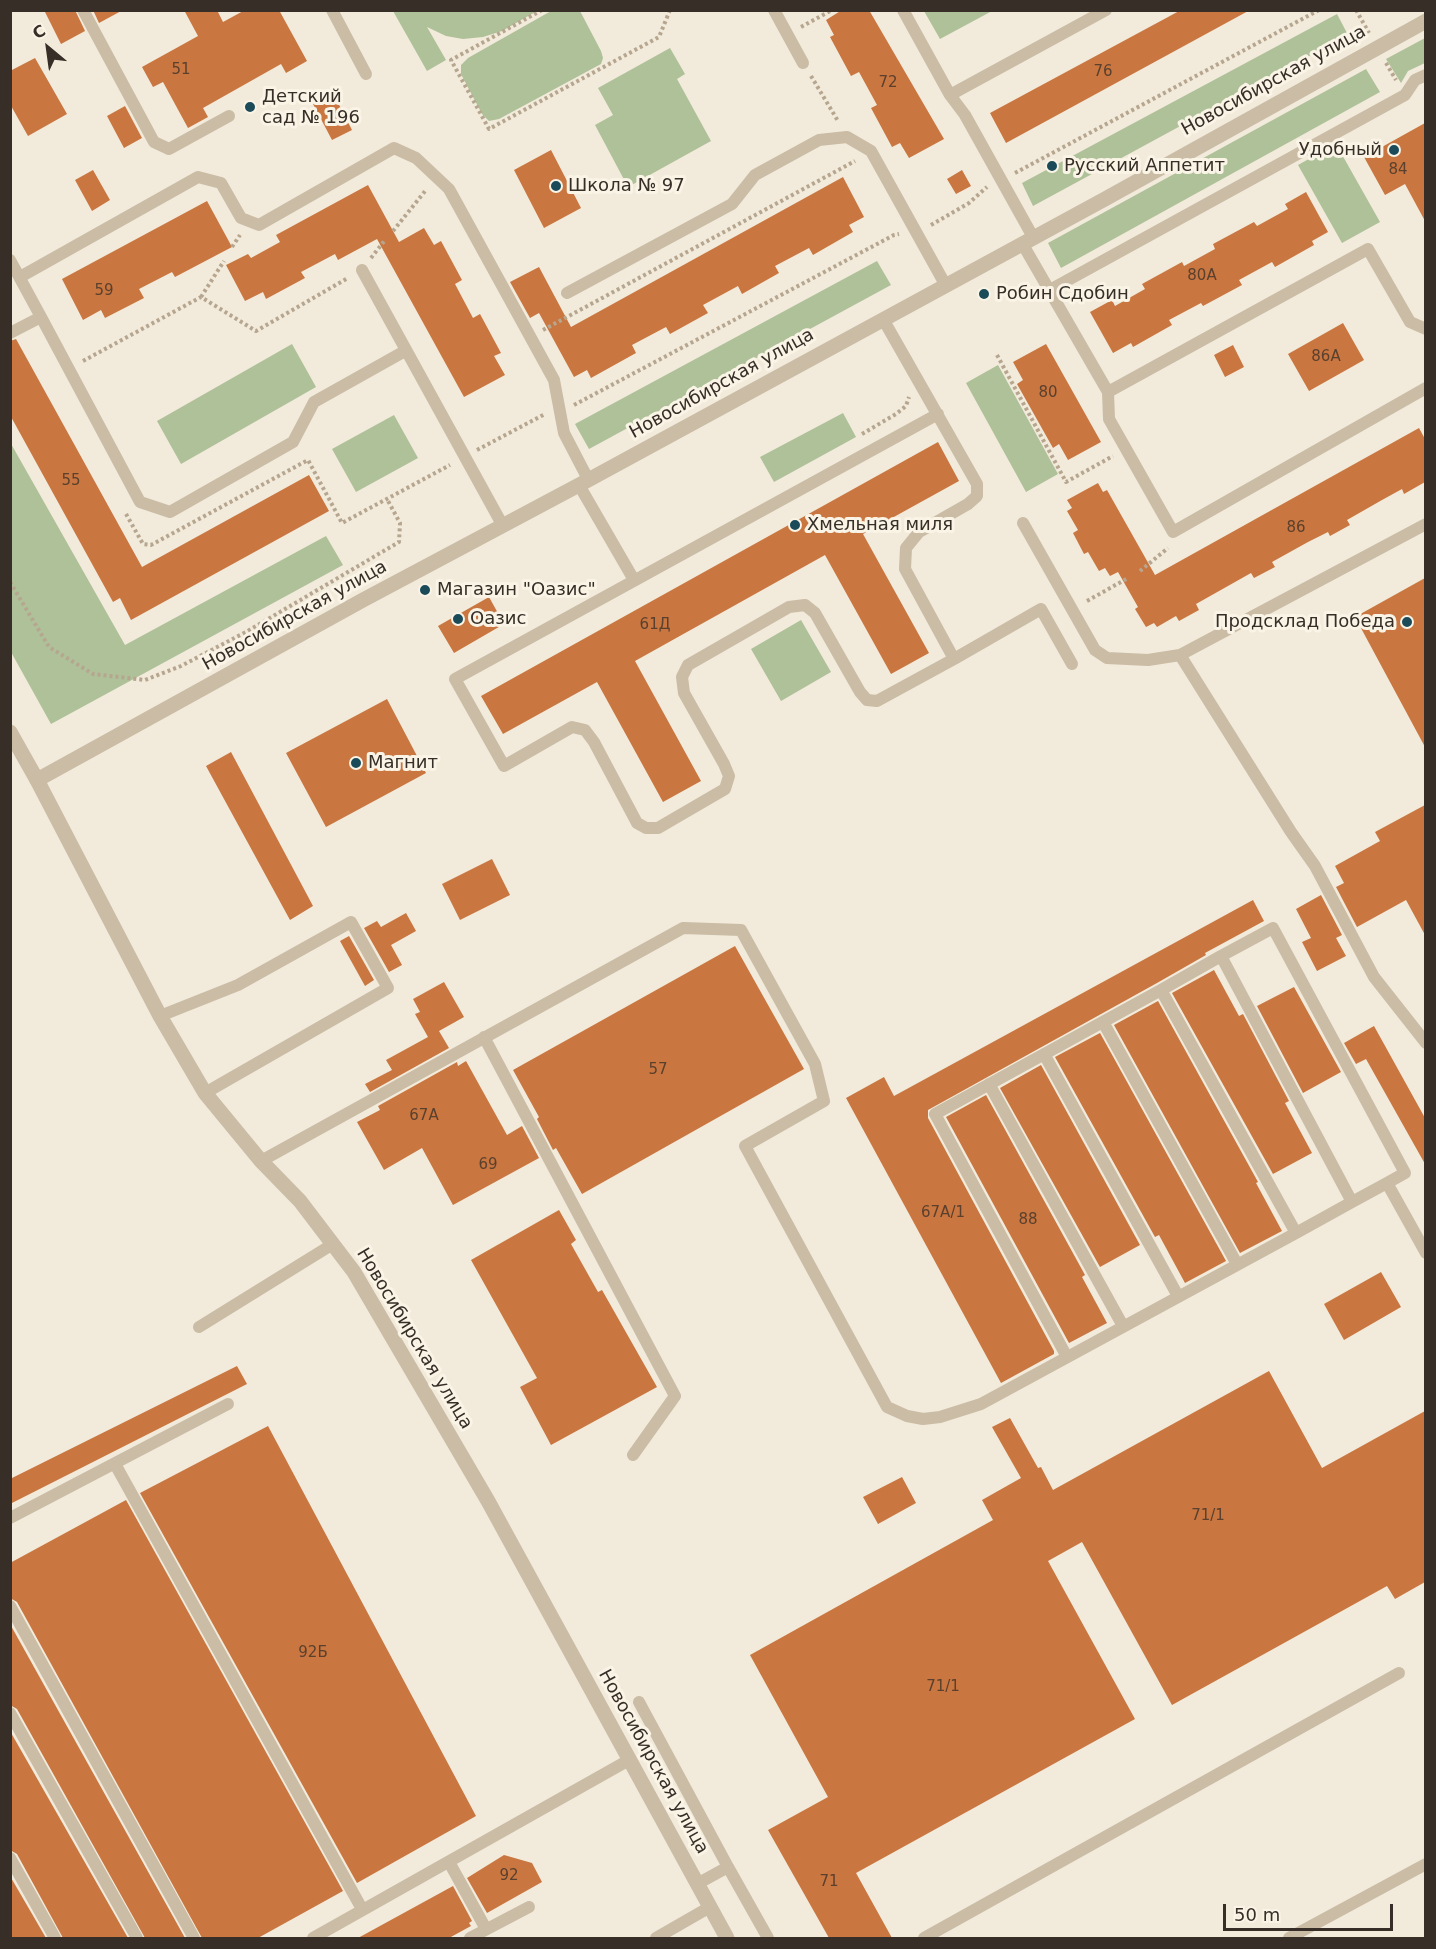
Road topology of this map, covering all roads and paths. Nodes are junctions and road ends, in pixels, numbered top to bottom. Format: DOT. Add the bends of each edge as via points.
graph roads {
  1 [pos="83,10"];
  2 [pos="332,10"];
  3 [pos="542,10"];
  4 [pos="669,10"];
  5 [pos="774,10"];
  6 [pos="832,10"];
  7 [pos="903,10"];
  8 [pos="1106,10"];
  9 [pos="1319,10"];
  10 [pos="1425,21"];
  11 [pos="787,35"];
  12 [pos="803,63"];
  13 [pos="366,74"];
  14 [pos="1425,75"];
  15 [pos="950,95"];
  16 [pos="229,116"];
  17 [pos="847,137"];
  18 [pos="863,157"];
  19 [pos="1009,176"];
  20 [pos="436,177"];
  21 [pos="987,188"];
  22 [pos="969,203"];
  23 [pos="897,230"];
  24 [pos="393,231"];
  25 [pos="1028,240"];
  26 [pos="10,260"];
  27 [pos="224,261"];
  28 [pos="362,270"];
  29 [pos="20,277"];
  30 [pos="945,284"];
  31 [pos="1048,291"];
  32 [pos="567,293"];
  33 [pos="201,297"];
  34 [pos="41,317"];
  35 [pos="883,319"];
  36 [pos="1425,329"];
  37 [pos="10,333"];
  38 [pos="537,333"];
  39 [pos="405,351"];
  40 [pos="997,355"];
  41 [pos="69,369"];
  42 [pos="907,388"];
  43 [pos="1425,388"];
  44 [pos="1108,392"];
  45 [pos="572,394"];
  46 [pos="938,414"];
  47 [pos="856,437"];
  48 [pos="1119,453"];
  49 [pos="584,482"];
  50 [pos="387,499"];
  51 [pos="1023,523"];
  52 [pos="1425,524"];
  53 [pos="503,526"];
  54 [pos="1171,545"];
  55 [pos="1140,571"];
  56 [pos="1128,578"];
  57 [pos="634,580"];
  58 [pos="10,582"];
  59 [pos="1072,610"];
  60 [pos="1180,654"];
  61 [pos="954,659"];
  62 [pos="1072,664"];
  63 [pos="10,732"];
  64 [pos="37,780"];
  65 [pos="1221,956"];
  66 [pos="1161,990"];
  67 [pos="160,1016"];
  68 [pos="1103,1022"];
  69 [pos="484,1037"];
  70 [pos="1425,1043"];
  71 [pos="1044,1054"];
  72 [pos="989,1084"];
  73 [pos="205,1093"];
  74 [pos="261,1161"];
  75 [pos="1387,1183"];
  76 [pos="1352,1202"];
  77 [pos="1296,1233"];
  78 [pos="333,1244"];
  79 [pos="1425,1253"];
  80 [pos="1237,1264"];
  81 [pos="1178,1296"];
  82 [pos="1123,1326"];
  83 [pos="199,1327"];
  84 [pos="1067,1357"];
  85 [pos="228,1404"];
  86 [pos="633,1455"];
  87 [pos="115,1464"];
  88 [pos="10,1518"];
  89 [pos="10,1606"];
  90 [pos="1399,1673"];
  91 [pos="639,1702"];
  92 [pos="10,1713"];
  93 [pos="629,1760"];
  94 [pos="10,1858"];
  95 [pos="449,1862"];
  96 [pos="1425,1864"];
  97 [pos="728,1867"];
  98 [pos="697,1884"];
  99 [pos="529,1907"];
  100 [pos="710,1907"];
  101 [pos="362,1909"];
  102 [pos="486,1929"];
  103 [pos="55,1938"];
  104 [pos="137,1938"];
  105 [pos="194,1938"];
  106 [pos="313,1938"];
  107 [pos="470,1938"];
  108 [pos="656,1938"];
  109 [pos="727,1938"];
  110 [pos="768,1938"];
  111 [pos="924,1938"];
  112 [pos="1289,1938"];
  1 -- 16 [label="lane" via="154,142 169,149"];
  2 -- 13 [label="lane"];
  3 -- 4 [label="path" via="451,60 489,129 659,37"];
  5 -- 11 [label="lane"];
  6 -- 11 [label="path"];
  7 -- 15 [label="lane"];
  8 -- 15 [label="lane"];
  9 -- 19 [label="path"];
  10 -- 25 [label="street, Новосибирская улица"];
  11 -- 12 [label="lane"];
  12 -- 17 [label="path"];
  14 -- 31 [label="lane" via="1415,80 1405,95"];
  15 -- 25 [label="lane" via="965,115"];
  17 -- 30 [label="lane" via="871,151"];
  17 -- 32 [label="lane" via="819,140 755,175 732,204"];
  18 -- 38 [label="path"];
  20 -- 24 [label="path"];
  20 -- 29 [label="lane" via="416,158 394,148 259,225 241,218 221,183 198,177"];
  20 -- 49 [label="lane" via="448,189 554,380 564,433"];
  21 -- 22 [label="path"];
  23 -- 45 [label="path" via="577,404"];
  25 -- 30 [label="street, Новосибирская улица"];
  25 -- 31 [label="lane"];
  26 -- 29 [label="lane"];
  27 -- 33 [label="path"];
  28 -- 33 [label="path" via="256,331"];
  28 -- 39 [label="lane"];
  29 -- 34 [label="lane"];
  30 -- 35 [label="street, Новосибирская улица"];
  31 -- 44 [label="lane"];
  33 -- 41 [label="path"];
  34 -- 37 [label="lane"];
  34 -- 41 [label="lane"];
  35 -- 46 [label="lane"];
  35 -- 49 [label="street, Новосибирская улица"];
  36 -- 44 [label="lane" via="1410,322 1368,249"];
  39 -- 41 [label="lane" via="314,402 293,442 170,512 140,502"];
  39 -- 53 [label="lane"];
  40 -- 48 [label="path" via="1066,482"];
  42 -- 47 [label="path" via="910,395 906,406"];
  43 -- 44 [label="lane" via="1173,532 1109,418"];
  46 -- 57 [label="lane"];
  46 -- 61 [label="lane" via="977,484 977,496 919,532 906,548 905,569"];
  49 -- 53 [label="street, Новосибирская улица"];
  49 -- 57 [label="lane"];
  50 -- 58 [label="path" via="400,524 399,542 264,622 154,678 93,674 67,660 49,647"];
  51 -- 59 [label="lane"];
  52 -- 60 [label="lane"];
  53 -- 64 [label="street, Новосибирская улица"];
  54 -- 55 [label="path"];
  56 -- 59 [label="path"];
  57 -- 61 [label="lane" via="455,679 504,766 572,727 585,730 636,823 646,828 658,828 725,789 729,776 684,693 682,677 688,665 789,607 805,604 815,613 867,700 877,701"];
  59 -- 60 [label="lane" via="1095,650 1107,658 1148,660"];
  60 -- 70 [label="lane" via="1315,866 1374,977"];
  61 -- 62 [label="lane" via="1041,609"];
  63 -- 64 [label="street, Новосибирская улица"];
  64 -- 67 [label="street, Новосибирская улица"];
  65 -- 66 [label="lane"];
  65 -- 75 [label="lane" via="1273,928 1405,1173"];
  65 -- 76 [label="lane"];
  66 -- 68 [label="lane"];
  66 -- 77 [label="lane"];
  67 -- 73 [label="street, Новосибирская улица"];
  67 -- 73 [label="lane" via="238,984 351,922 388,988"];
  68 -- 71 [label="lane"];
  68 -- 80 [label="lane"];
  69 -- 74 [label="lane"];
  69 -- 84 [label="lane" via="683,928 741,930 815,1064 824,1101 745,1146 887,1407 907,1416 940,1417 981,1404"];
  69 -- 86 [label="lane" via="675,1396"];
  71 -- 72 [label="lane"];
  71 -- 81 [label="lane"];
  72 -- 82 [label="lane"];
  72 -- 84 [label="lane" via="934,1114"];
  73 -- 74 [label="street, Новосибирская улица"];
  74 -- 78 [label="street, Новосибирская улица" via="300,1201"];
  75 -- 76 [label="lane"];
  75 -- 79 [label="lane"];
  76 -- 77 [label="lane"];
  77 -- 80 [label="lane"];
  78 -- 83 [label="lane"];
  78 -- 93 [label="street, Новосибирская улица" via="354,1272 488,1501"];
  80 -- 81 [label="lane"];
  81 -- 82 [label="lane"];
  82 -- 84 [label="lane"];
  85 -- 87 [label="lane"];
  87 -- 88 [label="lane"];
  87 -- 101 [label="lane"];
  89 -- 105 [label="lane"];
  90 -- 111 [label="lane"];
  91 -- 97 [label="lane"];
  92 -- 104 [label="lane"];
  93 -- 95 [label="lane"];
  93 -- 98 [label="street, Новосибирская улица"];
  94 -- 103 [label="lane"];
  95 -- 101 [label="lane"];
  95 -- 102 [label="lane"];
  96 -- 112 [label="lane"];
  97 -- 98 [label="lane"];
  97 -- 110 [label="lane"];
  98 -- 100 [label="street, Новосибирская улица"];
  99 -- 102 [label="lane"];
  100 -- 108 [label="lane"];
  100 -- 109 [label="street, Новосибирская улица"];
  101 -- 106 [label="lane"];
  102 -- 107 [label="lane"];
}
